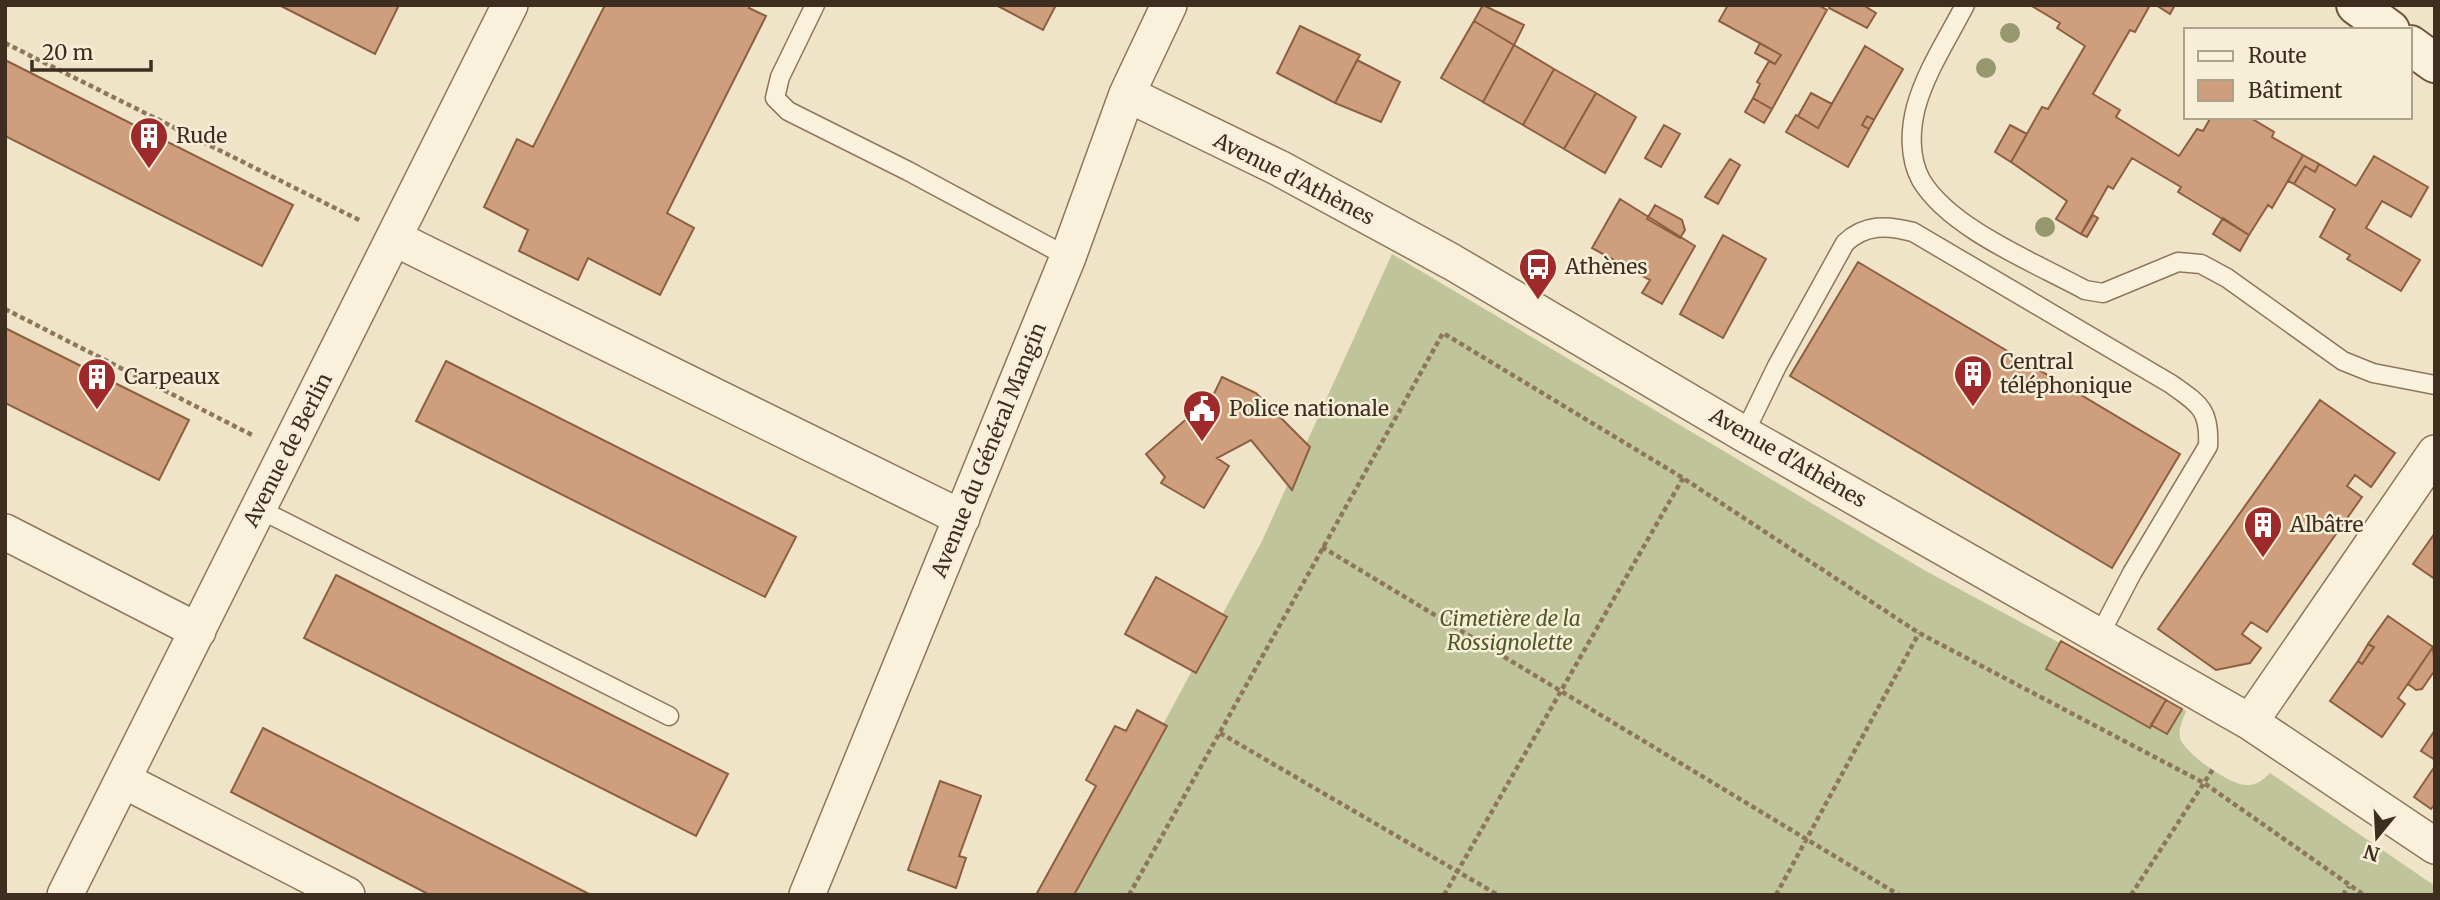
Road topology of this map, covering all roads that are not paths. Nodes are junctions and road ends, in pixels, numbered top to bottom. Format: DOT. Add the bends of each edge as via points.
graph roads {
  1 [pos="510,5"];
  2 [pos="815,5"];
  3 [pos="1169,5"];
  4 [pos="1965,5"];
  5 [pos="2356,5"];
  6 [pos="2387,28"];
  7 [pos="2412,46"];
  8 [pos="2435,63"];
  9 [pos="1127,94"];
  10 [pos="394,238"];
  11 [pos="1068,257"];
  12 [pos="2435,385"];
  13 [pos="1744,434"];
  14 [pos="2435,453"];
  15 [pos="259,509"];
  16 [pos="962,518"];
  17 [pos="5,532"];
  18 [pos="198,631"];
  19 [pos="2099,636"];
  20 [pos="669,716"];
  21 [pos="2250,722"];
  22 [pos="123,780"];
  23 [pos="2435,846"];
  24 [pos="65,895"];
  25 [pos="348,895"];
  26 [pos="807,895"];
  1 -- 10 [label="street, Avenue de Berlin"];
  2 -- 11 [label="lane" via="779,77 775,98 788,111"];
  3 -- 9 [label="street, Avenue du Général Mangin"];
  4 -- 12 [label="lane" via="1924,82 1910,142 1920,178 1939,204 2085,290 2103,293 2178,262 2201,264 2343,361 2373,373"];
  5 -- 6 [label="main road"];
  7 -- 8 [label="main road"];
  9 -- 11 [label="street, Avenue du Général Mangin"];
  9 -- 13 [label="street, Avenue d'Athènes" via="1279,168 1452,262"];
  10 -- 15 [label="street, Avenue de Berlin"];
  10 -- 16 [label="street"];
  11 -- 16 [label="street, Avenue du Général Mangin"];
  13 -- 19 [label="street, Avenue d'Athènes"];
  13 -- 19 [label="lane" via="1845,243 1857,232 1874,227 1913,232 2201,406 2209,424 2208,446"];
  14 -- 21 [label="street"];
  15 -- 18 [label="street, Avenue de Berlin"];
  15 -- 20 [label="lane"];
  16 -- 26 [label="street, Avenue du Général Mangin"];
  17 -- 18 [label="street"];
  18 -- 22 [label="street, Avenue de Berlin"];
  19 -- 21 [label="street, Avenue d'Athènes"];
  21 -- 23 [label="street, Avenue d'Athènes"];
  22 -- 24 [label="street, Avenue de Berlin"];
  22 -- 25 [label="street"];
}
